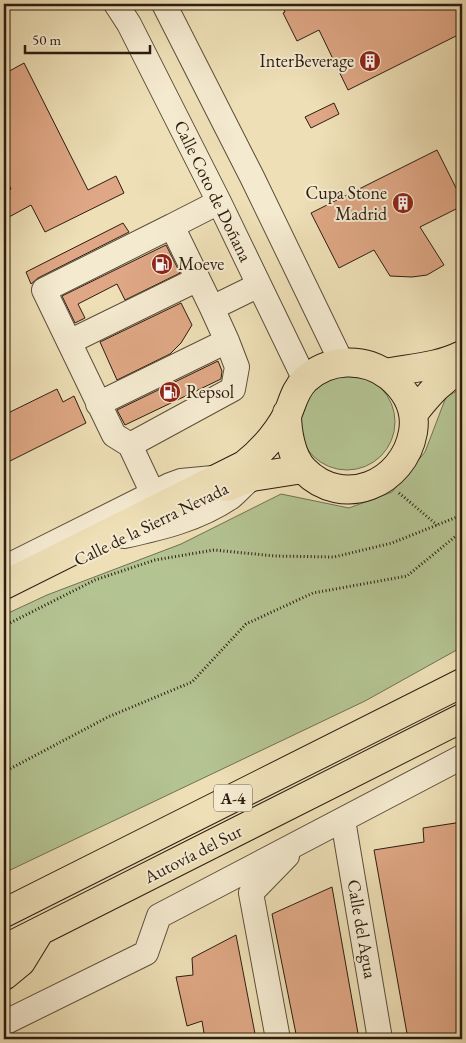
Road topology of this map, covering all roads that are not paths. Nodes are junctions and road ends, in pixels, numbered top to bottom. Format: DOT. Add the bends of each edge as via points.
graph roads {
  1 [pos="116,4"];
  2 [pos="164,4"];
  3 [pos="219,202"];
  4 [pos="172,226"];
  5 [pos="198,279"];
  6 [pos="259,285"];
  7 [pos="212,308"];
  8 [pos="227,341"];
  9 [pos="69,342"];
  10 [pos="462,345"];
  11 [pos="462,355"];
  12 [pos="342,362"];
  13 [pos="422,368"];
  14 [pos="462,368"];
  15 [pos="384,373"];
  16 [pos="305,380"];
  17 [pos="98,404"];
  18 [pos="288,413"];
  19 [pos="414,413"];
  20 [pos="130,444"];
  21 [pos="303,469"];
  22 [pos="220,478"];
  23 [pos="153,494"];
  24 [pos="4,568"];
  25 [pos="4,585"];
  26 [pos="4,596"];
  27 [pos="462,683"];
  28 [pos="462,718"];
  29 [pos="462,757"];
  30 [pos="343,820"];
  31 [pos="302,841"];
  32 [pos="224,882"];
  33 [pos="251,893"];
  34 [pos="4,913"];
  35 [pos="40,931"];
  36 [pos="4,949"];
  37 [pos="4,976"];
  38 [pos="4,1023"];
  39 [pos="278,1039"];
  40 [pos="380,1039"];
  1 -- 3 [label="street, Calle Coto de Doñana"];
  2 -- 12 [label="street"];
  3 -- 4 [label="street"];
  3 -- 6 [label="street, Calle Coto de Doñana"];
  4 -- 5 [label="street"];
  4 -- 9 [label="street" via="44,290"];
  5 -- 7 [label="street"];
  5 -- 9 [label="street"];
  6 -- 7 [label="street"];
  6 -- 16 [label="street, Calle Coto de Doñana"];
  7 -- 8 [label="street"];
  8 -- 17 [label="street"];
  8 -- 20 [label="street" via="237,367 233,389"];
  9 -- 17 [label="street"];
  10 -- 13 [label="main road"];
  11 -- 13 [label="main road"];
  12 -- 15 [label="main road" via="362,363"];
  12 -- 16 [label="main road" via="322,368"];
  13 -- 15 [label="main road"];
  14 -- 19 [label="main road" via="435,387"];
  15 -- 19 [label="main road" via="406,394"];
  16 -- 18 [label="main road" via="294,395"];
  17 -- 20 [label="street" via="114,435"];
  18 -- 21 [label="main road" via="287,430"];
  18 -- 22 [label="main road" via="264,449"];
  19 -- 21 [label="main road" via="412,441 406,456 383,480 368,487 334,487"];
  20 -- 23 [label="street"];
  21 -- 26 [label="main road, Calle de la Sierra Nevada" via="252,476 230,485"];
  22 -- 23 [label="street" via="181,481"];
  22 -- 25 [label="main road"];
  23 -- 24 [label="street"];
  27 -- 34 [label="main road, Autovía del Sur / A-4"];
  28 -- 35 [label="main road, Autovía del Sur / A-4"];
  29 -- 30 [label="street"];
  30 -- 31 [label="street"];
  30 -- 40 [label="street, Calle del Agua"];
  31 -- 32 [label="street"];
  31 -- 33 [label="street"];
  32 -- 33 [label="street" via="237,882"];
  32 -- 38 [label="street" via="159,916 146,953"];
  33 -- 39 [label="street"];
  35 -- 36 [label="main road, Autovía del Sur / A-4"];
  35 -- 37 [label="main road" via="21,962"];
}
